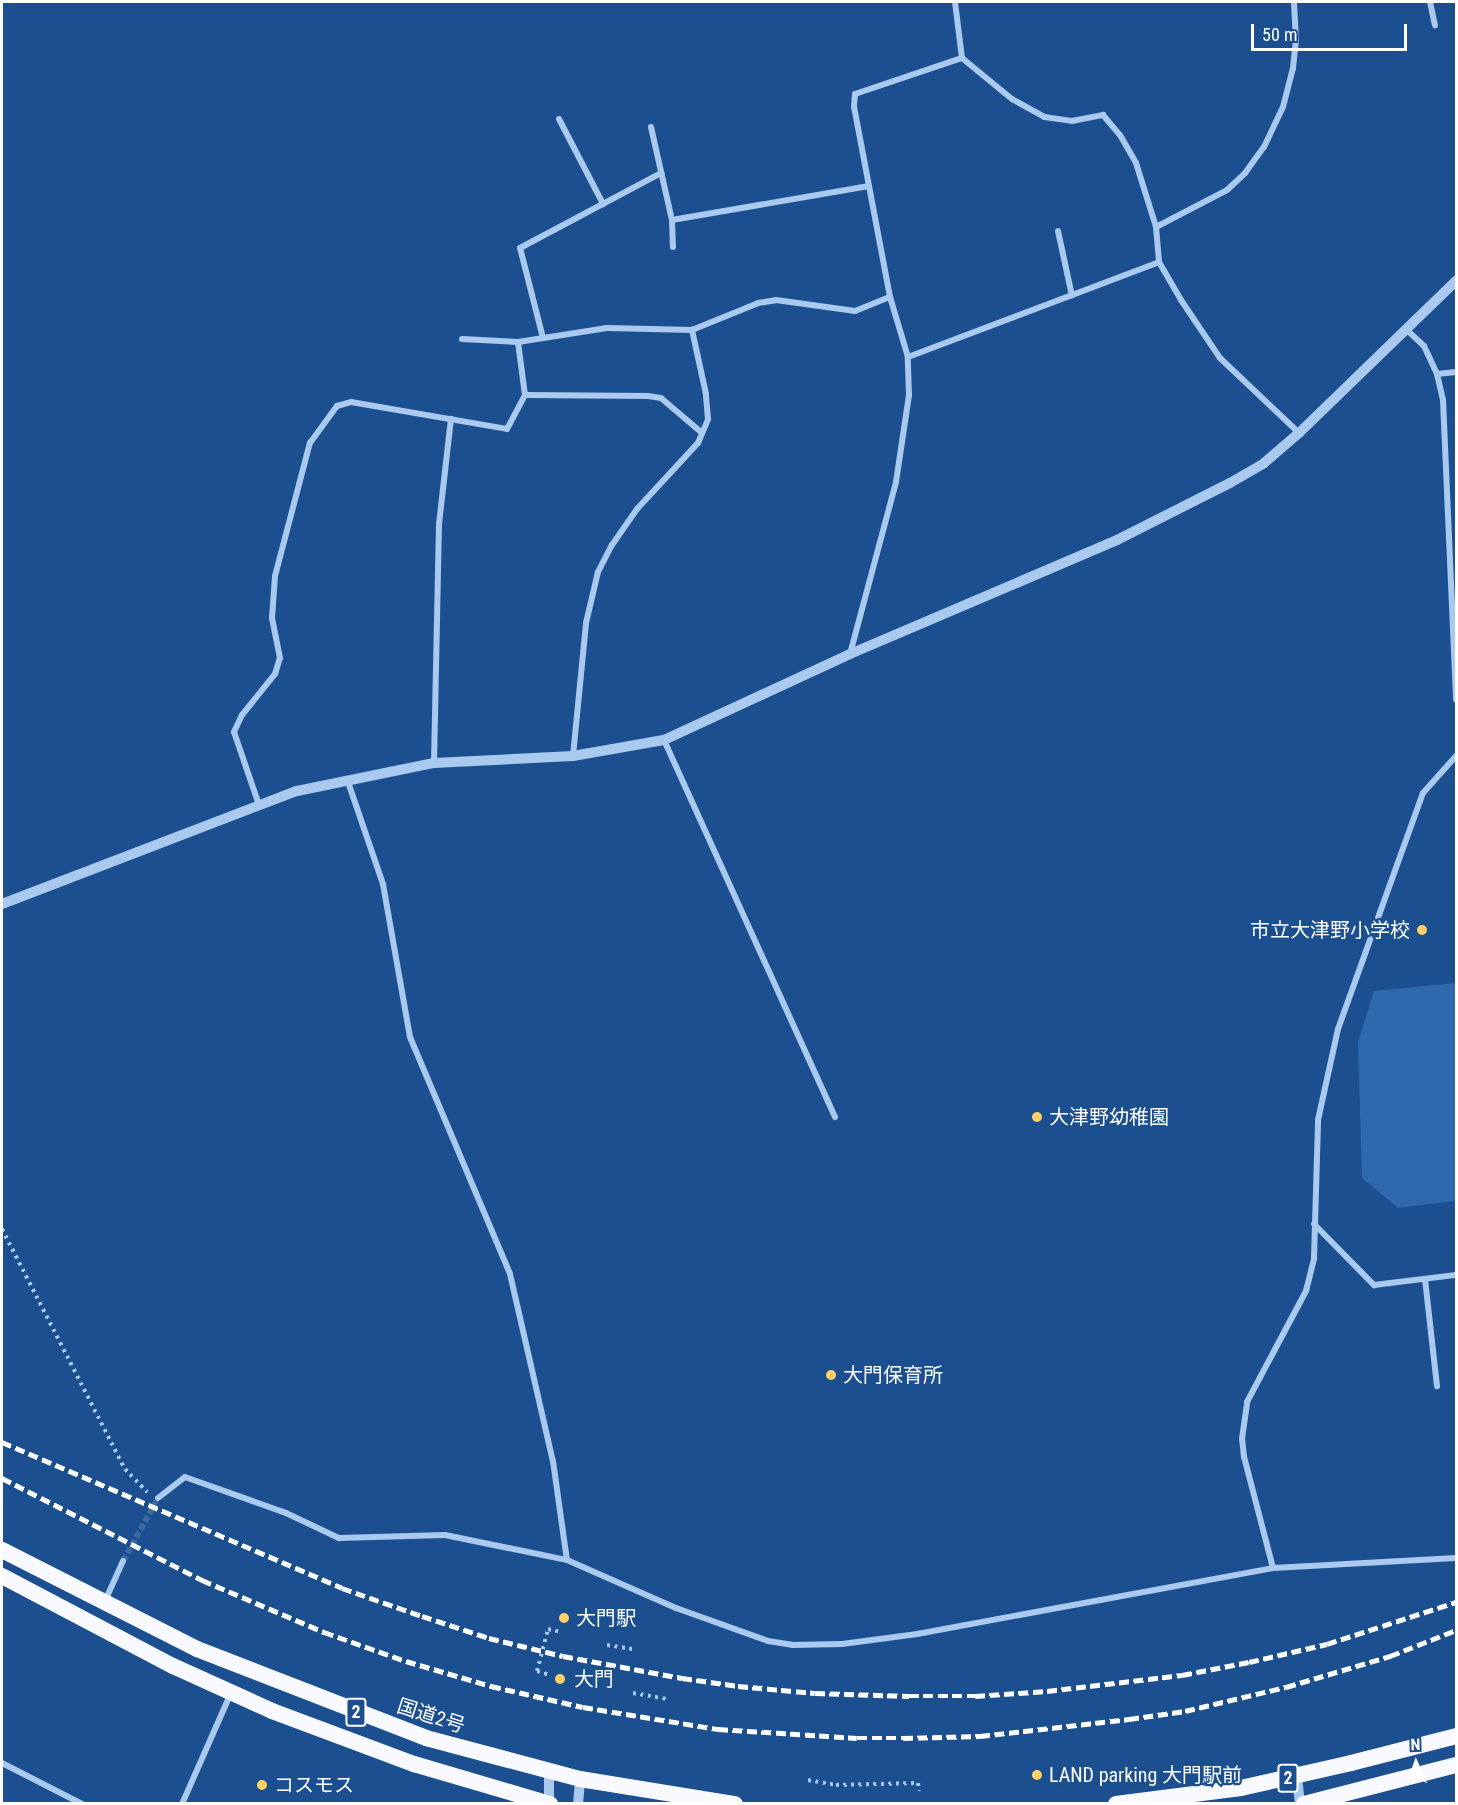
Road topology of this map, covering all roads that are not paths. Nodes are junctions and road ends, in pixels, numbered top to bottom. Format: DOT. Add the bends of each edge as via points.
graph roads {
  1 [pos="955,2"];
  2 [pos="1294,2"];
  3 [pos="1430,2"];
  4 [pos="1435,25"];
  5 [pos="962,58"];
  6 [pos="559,119"];
  7 [pos="651,128"];
  8 [pos="661,173"];
  9 [pos="869,186"];
  10 [pos="603,204"];
  11 [pos="672,220"];
  12 [pos="1156,227"];
  13 [pos="1058,231"];
  14 [pos="673,247"];
  15 [pos="1159,262"];
  16 [pos="1456,281"];
  17 [pos="1072,296"];
  18 [pos="890,297"];
  19 [pos="692,330"];
  20 [pos="1408,331"];
  21 [pos="543,338"];
  22 [pos="462,339"];
  23 [pos="518,342"];
  24 [pos="908,357"];
  25 [pos="1456,372"];
  26 [pos="1437,374"];
  27 [pos="525,395"];
  28 [pos="451,419"];
  29 [pos="1299,432"];
  30 [pos="702,433"];
  31 [pos="850,654"];
  32 [pos="1456,700"];
  33 [pos="664,740"];
  34 [pos="573,756"];
  35 [pos="1456,756"];
  36 [pos="434,763"];
  37 [pos="1456,767"];
  38 [pos="1445,768"];
  39 [pos="346,779"];
  40 [pos="259,805"];
  41 [pos="2,904"];
  42 [pos="835,1117"];
  43 [pos="1314,1224"];
  44 [pos="1456,1275"];
  45 [pos="1425,1279"];
  46 [pos="1437,1386"];
  47 [pos="158,1498"];
  48 [pos="2,1550"];
  49 [pos="1456,1558"];
  50 [pos="567,1560"];
  51 [pos="123,1561"];
  52 [pos="1273,1568"];
  53 [pos="2,1576"];
  54 [pos="105,1601"];
  55 [pos="231,1693"];
  56 [pos="1456,1736"];
  57 [pos="2,1763"];
  58 [pos="1456,1765"];
  59 [pos="549,1772"];
  60 [pos="1298,1776"];
  61 [pos="580,1779"];
  62 [pos="82,1803"];
  63 [pos="182,1803"];
  64 [pos="550,1803"];
  65 [pos="578,1803"];
  66 [pos="735,1803"];
  67 [pos="1116,1803"];
  68 [pos="1302,1803"];
  1 -- 5 [label="street"];
  2 -- 12 [label="street" via="1293,68 1283,107 1264,147 1227,190"];
  3 -- 4 [label="street"];
  5 -- 9 [label="street" via="855,94"];
  5 -- 12 [label="street" via="1012,99 1044,117 1072,121 1103,115 1136,163"];
  6 -- 10 [label="street"];
  7 -- 8 [label="street"];
  8 -- 10 [label="street"];
  8 -- 11 [label="street"];
  9 -- 11 [label="street"];
  9 -- 18 [label="street"];
  10 -- 21 [label="street" via="520,248"];
  11 -- 14 [label="street"];
  12 -- 15 [label="street"];
  13 -- 17 [label="street"];
  15 -- 17 [label="street"];
  15 -- 29 [label="street" via="1220,358"];
  16 -- 20 [label="street"];
  17 -- 24 [label="street"];
  18 -- 19 [label="street" via="855,311 776,300 758,303"];
  18 -- 24 [label="street"];
  19 -- 21 [label="street" via="607,328"];
  19 -- 30 [label="street" via="706,394 708,419"];
  20 -- 26 [label="street" via="1424,346"];
  20 -- 29 [label="street"];
  21 -- 23 [label="street"];
  22 -- 23 [label="street"];
  23 -- 27 [label="street"];
  24 -- 31 [label="street" via="909,395 896,482"];
  25 -- 26 [label="street"];
  26 -- 32 [label="street" via="1443,400"];
  27 -- 28 [label="street" via="507,429"];
  27 -- 30 [label="street" via="661,398"];
  28 -- 36 [label="street" via="439,524"];
  28 -- 40 [label="street" via="351,402 337,406 310,443 275,576 272,618 280,658 275,674 242,715 234,732"];
  29 -- 31 [label="street" via="1256,468 1117,540"];
  30 -- 34 [label="street" via="698,443 637,509 598,572 586,623"];
  31 -- 33 [label="street"];
  33 -- 34 [label="street"];
  33 -- 42 [label="street"];
  34 -- 36 [label="street"];
  35 -- 38 [label="street"];
  36 -- 39 [label="street"];
  37 -- 38 [label="street"];
  38 -- 43 [label="street" via="1423,793 1338,1029 1318,1120"];
  39 -- 40 [label="street"];
  39 -- 50 [label="street" via="383,884 410,1037 510,1274 553,1461"];
  40 -- 41 [label="street"];
  43 -- 45 [label="street" via="1374,1285"];
  43 -- 52 [label="street" via="1314,1258 1305,1291 1247,1402 1243,1425 1244,1456"];
  44 -- 45 [label="street"];
  45 -- 46 [label="street"];
  47 -- 50 [label="street" via="185,1477 286,1513 339,1538 445,1535"];
  48 -- 54 [label="highway, 国道2号 / 2"];
  49 -- 52 [label="street"];
  50 -- 52 [label="street" via="676,1608 768,1641 792,1645 842,1644 917,1634"];
  51 -- 54 [label="street"];
  53 -- 55 [label="highway, 2"];
  54 -- 59 [label="highway, 国道2号 / 2" via="197,1649 348,1709 426,1738"];
  55 -- 63 [label="street"];
  55 -- 64 [label="highway, 2" via="414,1764"];
  56 -- 60 [label="highway, 2"];
  57 -- 62 [label="street"];
  58 -- 68 [label="highway, 2"];
  59 -- 61 [label="highway, 国道2号 / 2"];
  59 -- 64 [label="street"];
  60 -- 67 [label="highway, 2" via="1241,1788"];
  60 -- 68 [label="street"];
  61 -- 65 [label="street"];
  61 -- 66 [label="highway, 国道2号 / 2"];
}
